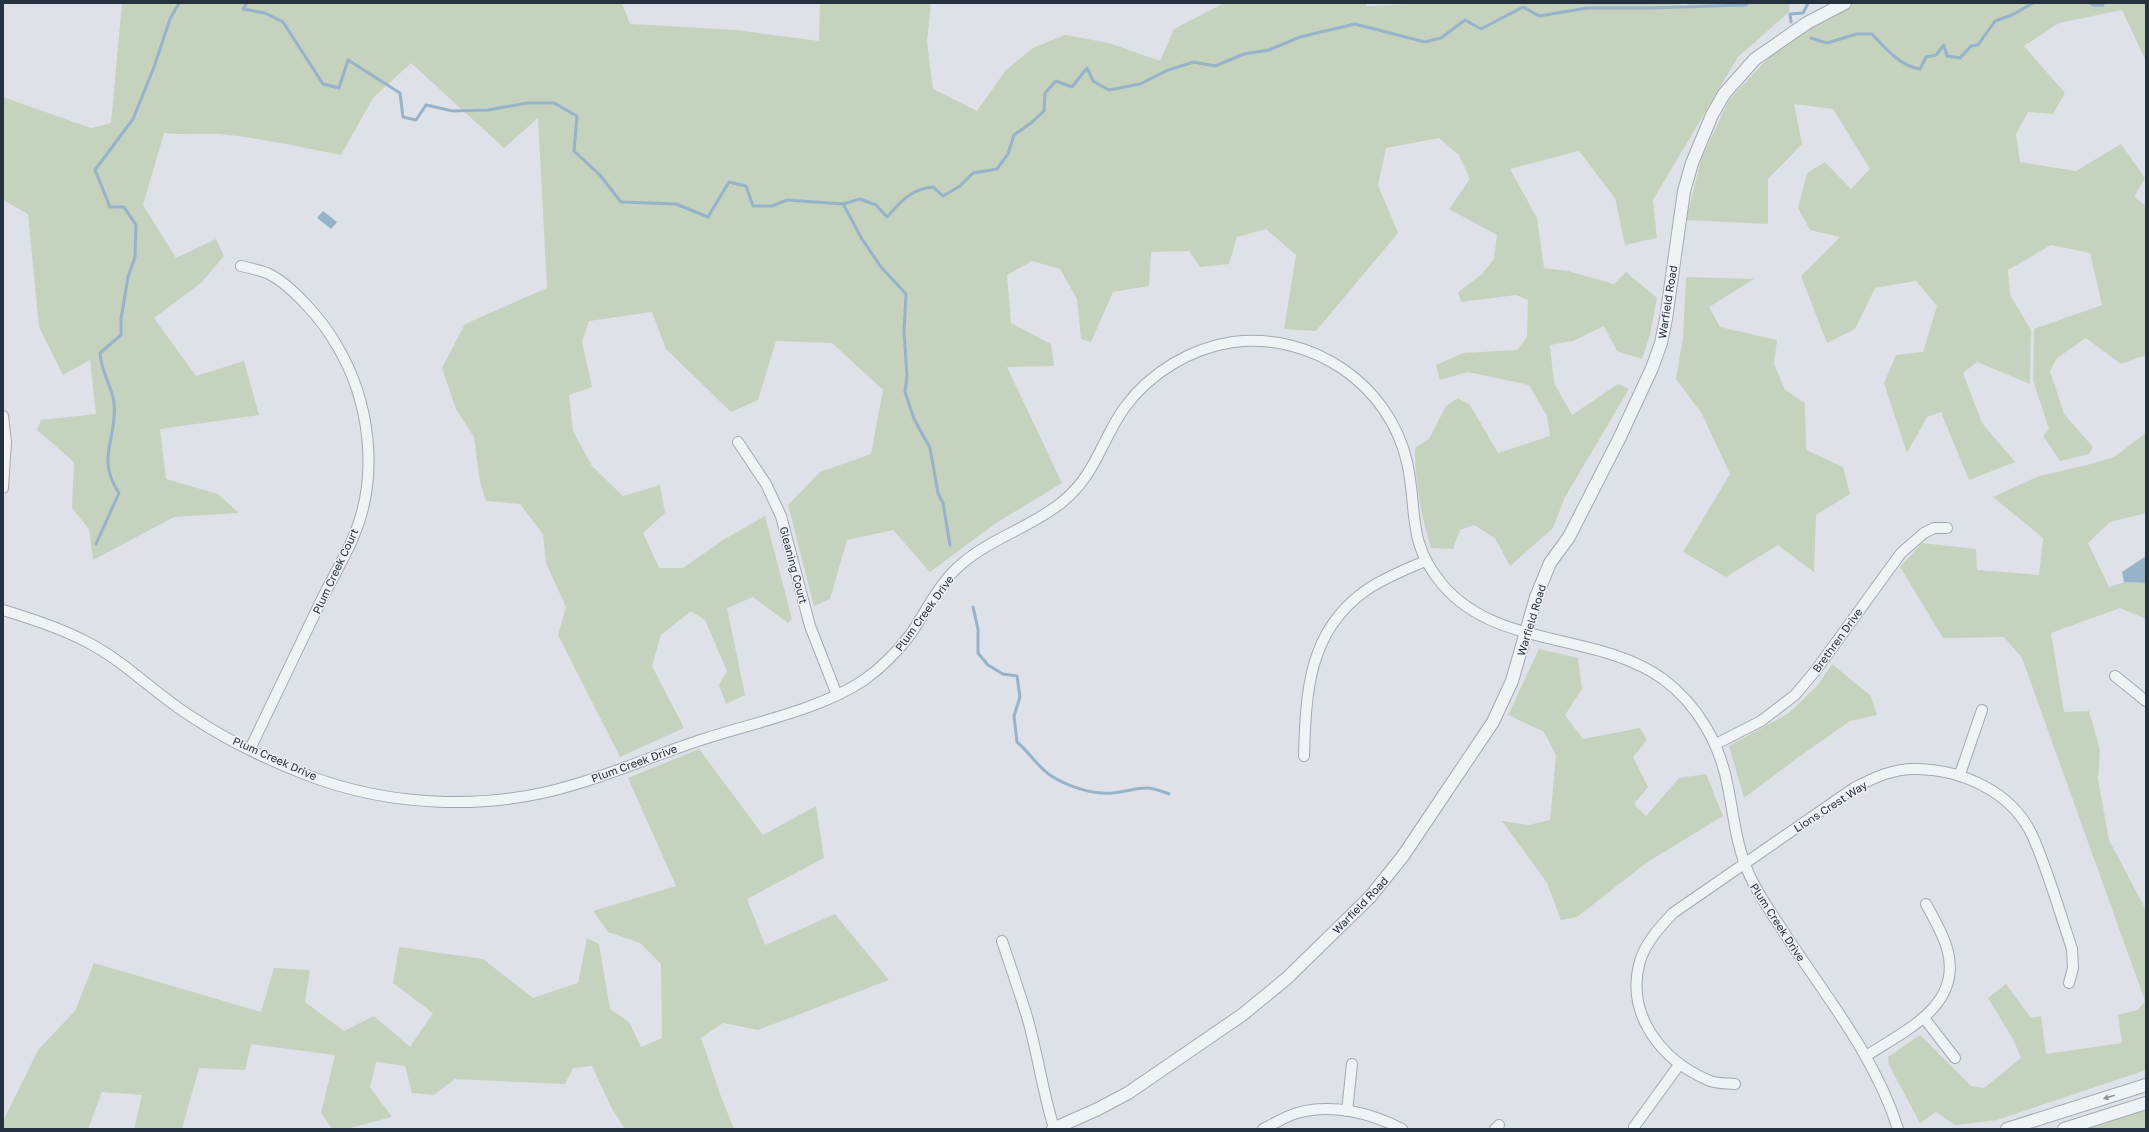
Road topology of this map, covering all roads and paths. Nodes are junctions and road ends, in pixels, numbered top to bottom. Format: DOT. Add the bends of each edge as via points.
graph roads {
  1 [pos="1846,3"];
  2 [pos="241,266"];
  3 [pos="3,416"];
  4 [pos="738,442"];
  5 [pos="3,488"];
  6 [pos="1947,528"];
  7 [pos="1424,561"];
  8 [pos="3,610"];
  9 [pos="1526,631"];
  10 [pos="2115,676"];
  11 [pos="837,695"];
  12 [pos="2146,701"];
  13 [pos="1982,710"];
  14 [pos="1716,744"];
  15 [pos="250,749"];
  16 [pos="1304,756"];
  17 [pos="1960,774"];
  18 [pos="1744,863"];
  19 [pos="1926,904"];
  20 [pos="1002,941"];
  21 [pos="2069,984"];
  22 [pos="1924,1018"];
  23 [pos="1866,1056"];
  24 [pos="1955,1058"];
  25 [pos="1352,1064"];
  26 [pos="1679,1065"];
  27 [pos="1735,1084"];
  28 [pos="2146,1085"];
  29 [pos="2146,1103"];
  30 [pos="1347,1111"];
  31 [pos="1634,1127"];
  32 [pos="1054,1129"];
  33 [pos="1264,1129"];
  34 [pos="1402,1129"];
  35 [pos="1898,1129"];
  36 [pos="2007,1129"];
  37 [pos="2064,1129"];
  1 -- 9 [label="street, Warfield Road" via="1807,23 1755,59 1724,94 1712,115 1692,163 1684,191 1666,319 1658,352 1617,443 1568,537 1550,563"];
  2 -- 15 [label="street, Plum Creek Court" via="277,278 312,311 331,335 347,361 358,390 366,420 368,453 365,495 354,537"];
  3 -- 5 [label="street" via="6,442"];
  4 -- 11 [label="street, Gleaning Court" via="766,484 781,516 810,626"];
  6 -- 14 [label="street, Brethren Drive" via="1934,528 1924,533 1901,553 1816,670 1794,695 1761,720"];
  7 -- 9 [label="street, Plum Creek Drive" via="1445,588 1467,609 1493,622"];
  7 -- 11 [label="street, Plum Creek Drive" via="1414,527 1407,461 1394,426 1377,399 1348,372 1324,357 1297,346 1276,342 1228,343 1200,350 1163,369 1148,382 1124,409 1096,463 1070,496 1040,519 987,544 959,566 941,585 892,657 865,679"];
  7 -- 16 [label="street" via="1383,580 1365,592 1344,609 1327,633 1308,684"];
  8 -- 15 [label="street, Plum Creek Drive" via="56,628 90,644 123,664 189,716"];
  9 -- 14 [label="street, Plum Creek Drive" via="1615,654 1651,671 1671,684 1689,702"];
  9 -- 32 [label="street, Warfield Road" via="1512,681 1493,722 1403,856 1370,898 1286,979 1242,1014 1128,1093"];
  10 -- 12 [label="street"];
  11 -- 15 [label="street, Plum Creek Drive" via="673,748 576,784 535,795 494,801 432,802 368,793 310,776"];
  13 -- 17 [label="street"];
  14 -- 18 [label="street, Plum Creek Drive" via="1727,781 1737,845"];
  17 -- 18 [label="street, Lions Crest Way" via="1916,769 1873,778 1854,788"];
  17 -- 21 [label="street, Lions Crest Way" via="2004,799 2020,816 2033,836 2072,949 2073,968"];
  18 -- 23 [label="street, Plum Creek Drive" via="1752,883"];
  18 -- 26 [label="street, Lions Crest Way" via="1673,913 1654,933 1641,960 1638,975 1640,1010 1655,1041"];
  19 -- 22 [label="street" via="1945,941 1951,970 1943,996"];
  20 -- 32 [label="street" via="1028,1020 1044,1097"];
  22 -- 23 [label="street"];
  22 -- 24 [label="street"];
  23 -- 35 [label="street, Plum Creek Drive" via="1888,1098"];
  25 -- 30 [label="street"];
  26 -- 27 [label="street, Lions Crest Way" via="1709,1081"];
  26 -- 31 [label="street"];
  28 -- 36 [label="street, one-way"];
  29 -- 37 [label="street"];
  30 -- 33 [label="street" via="1333,1109 1297,1113"];
  30 -- 34 [label="street" via="1367,1114"];
}
